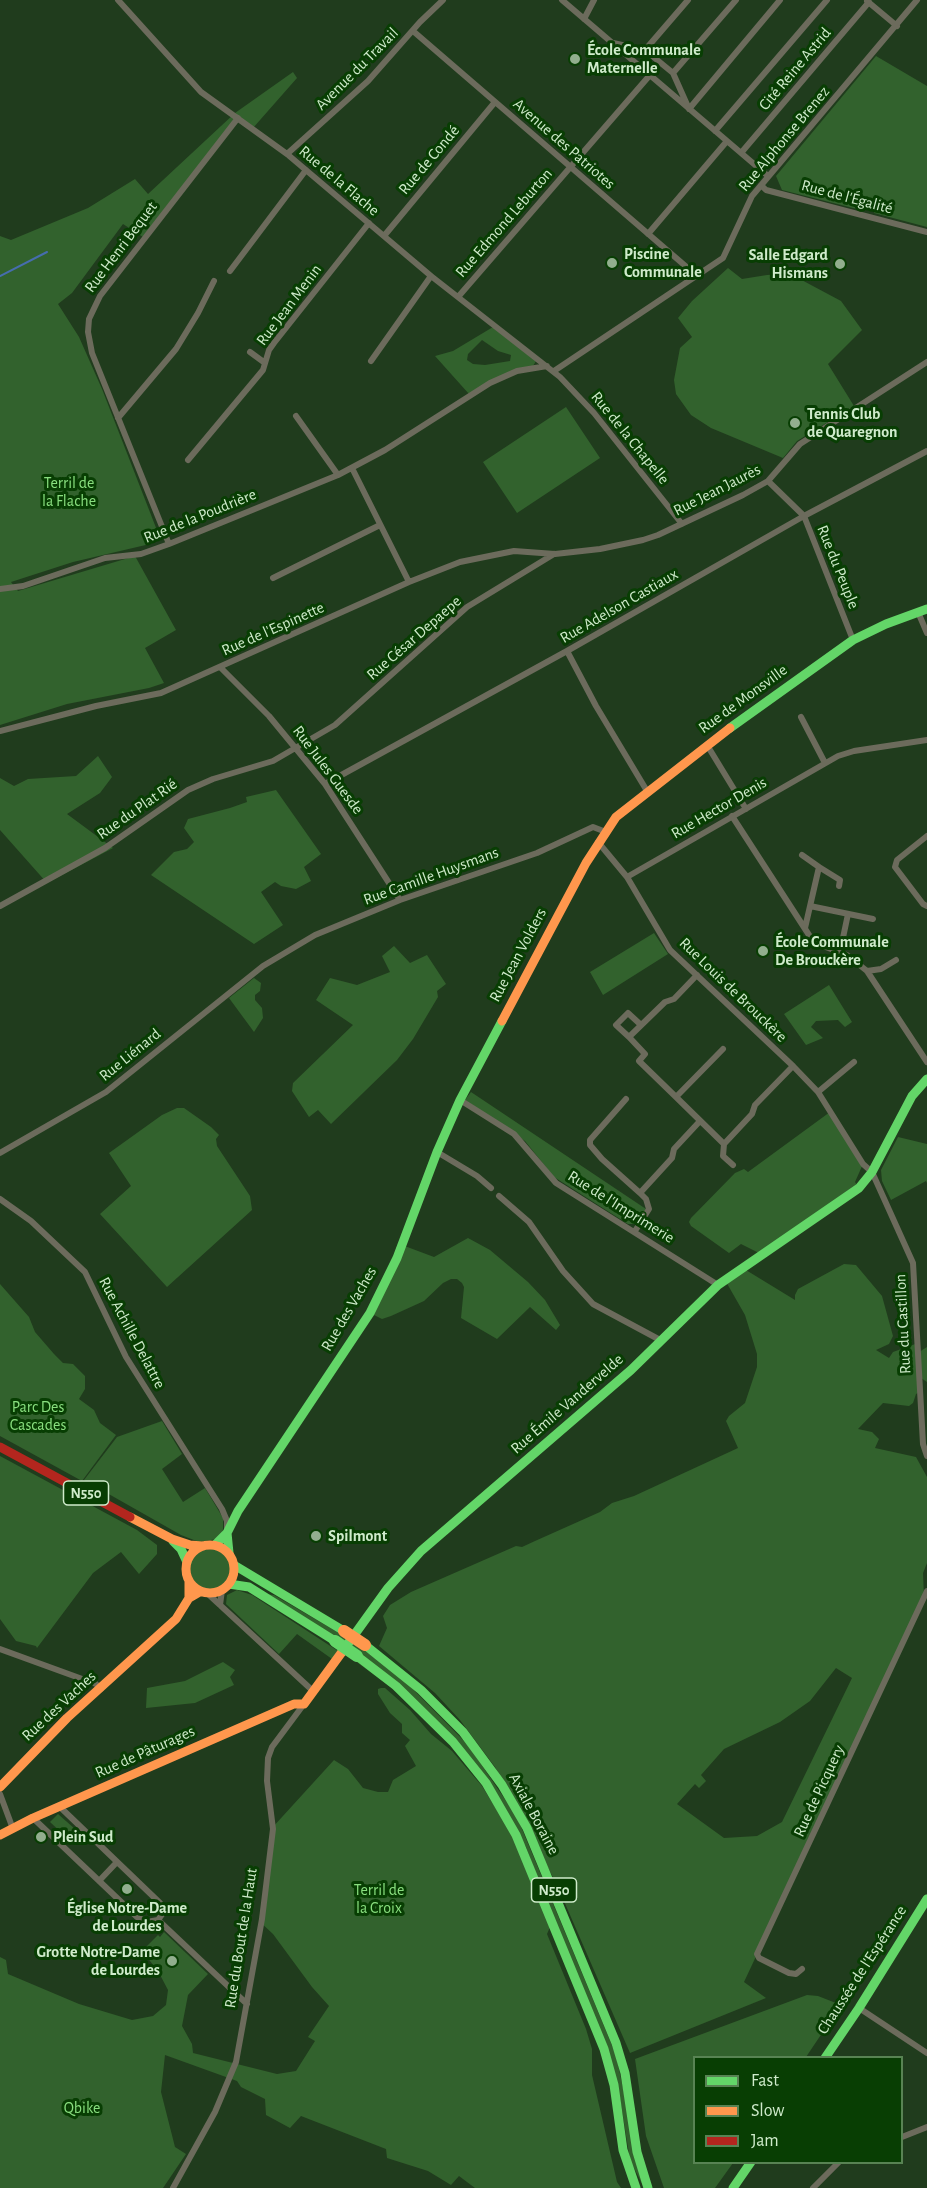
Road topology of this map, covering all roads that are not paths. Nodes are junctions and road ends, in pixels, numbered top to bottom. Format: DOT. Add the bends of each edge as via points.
graph roads {
  1 [pos="118,0"];
  2 [pos="443,0"];
  3 [pos="562,0"];
  4 [pos="594,0"];
  5 [pos="688,0"];
  6 [pos="736,0"];
  7 [pos="780,0"];
  8 [pos="827,0"];
  9 [pos="917,0"];
  10 [pos="868,1"];
  11 [pos="584,19"];
  12 [pos="897,26"];
  13 [pos="413,31"];
  14 [pos="612,43"];
  15 [pos="645,50"];
  16 [pos="674,74"];
  17 [pos="650,75"];
  18 [pos="495,102"];
  19 [pos="689,109"];
  20 [pos="238,118"];
  21 [pos="715,131"];
  22 [pos="727,141"];
  23 [pos="741,153"];
  24 [pos="287,154"];
  25 [pos="570,168"];
  26 [pos="306,170"];
  27 [pos="768,176"];
  28 [pos="760,185"];
  29 [pos="369,223"];
  30 [pos="927,232"];
  31 [pos="648,234"];
  32 [pos="384,236"];
  33 [pos="230,271"];
  34 [pos="431,276"];
  35 [pos="697,276"];
  36 [pos="214,281"];
  37 [pos="458,297"];
  38 [pos="250,352"];
  39 [pos="371,361"];
  40 [pos="927,362"];
  41 [pos="265,363"];
  42 [pos="547,366"];
  43 [pos="554,371"];
  44 [pos="296,416"];
  45 [pos="118,417"];
  46 [pos="927,452"];
  47 [pos="188,460"];
  48 [pos="352,468"];
  49 [pos="338,475"];
  50 [pos="768,481"];
  51 [pos="804,516"];
  52 [pos="682,524"];
  53 [pos="380,525"];
  54 [pos="169,544"];
  55 [pos="555,554"];
  56 [pos="273,578"];
  57 [pos="409,582"];
  58 [pos="0,589"];
  59 [pos="922,610"];
  60 [pos="927,633"];
  61 [pos="853,640"];
  62 [pos="567,651"];
  63 [pos="220,667"];
  64 [pos="801,717"];
  65 [pos="0,731"];
  66 [pos="927,740"];
  67 [pos="707,745"];
  68 [pos="296,748"];
  69 [pos="825,763"];
  70 [pos="325,784"];
  71 [pos="647,791"];
  72 [pos="746,809"];
  73 [pos="732,816"];
  74 [pos="927,836"];
  75 [pos="602,837"];
  76 [pos="802,855"];
  77 [pos="819,867"];
  78 [pos="627,878"];
  79 [pos="838,886"];
  80 [pos="400,900"];
  81 [pos="0,906"];
  82 [pos="810,906"];
  83 [pos="927,906"];
  84 [pos="848,914"];
  85 [pos="873,919"];
  86 [pos="805,928"];
  87 [pos="840,952"];
  88 [pos="896,960"];
  89 [pos="268,963"];
  90 [pos="867,971"];
  91 [pos="697,975"];
  92 [pos="641,1025"];
  93 [pos="629,1037"];
  94 [pos="723,1048"];
  95 [pos="854,1062"];
  96 [pos="927,1062"];
  97 [pos="793,1066"];
  98 [pos="927,1079"];
  99 [pos="469,1084"];
  100 [pos="818,1092"];
  101 [pos="676,1098"];
  102 [pos="626,1099"];
  103 [pos="460,1100"];
  104 [pos="700,1121"];
  105 [pos="724,1144"];
  106 [pos="437,1152"];
  107 [pos="0,1153"];
  108 [pos="733,1166"];
  109 [pos="872,1172"];
  110 [pos="491,1188"];
  111 [pos="640,1193"];
  112 [pos="499,1196"];
  113 [pos="0,1199"];
  114 [pos="635,1232"];
  115 [pos="718,1285"];
  116 [pos="662,1341"];
  117 [pos="0,1447"];
  118 [pos="926,1447"];
  119 [pos="927,1456"];
  120 [pos="227,1533"];
  121 [pos="172,1539"];
  122 [pos="215,1545"];
  123 [pos="202,1546"];
  124 [pos="229,1553"];
  125 [pos="187,1562"];
  126 [pos="234,1566"];
  127 [pos="189,1581"];
  128 [pos="226,1587"];
  129 [pos="927,1591"];
  130 [pos="204,1592"];
  131 [pos="189,1598"];
  132 [pos="220,1605"];
  133 [pos="0,1649"];
  134 [pos="100,1689"];
  135 [pos="313,1691"];
  136 [pos="304,1704"];
  137 [pos="0,1787"];
  138 [pos="0,1794"];
  139 [pos="60,1807"];
  140 [pos="33,1818"];
  141 [pos="13,1829"];
  142 [pos="0,1834"];
  143 [pos="117,1862"];
  144 [pos="99,1881"];
  145 [pos="927,1899"];
  146 [pos="159,1920"];
  147 [pos="802,1969"];
  148 [pos="247,2004"];
  149 [pos="859,2008"];
  150 [pos="927,2053"];
  151 [pos="826,2056"];
  152 [pos="927,2127"];
  153 [pos="903,2137"];
  154 [pos="750,2164"];
  155 [pos="838,2164"];
  156 [pos="173,2188"];
  157 [pos="636,2188"];
  158 [pos="648,2188"];
  159 [pos="733,2188"];
  160 [pos="813,2188"];
  1 -- 20 [label="street, Rue de la Flache" via="201,92"];
  2 -- 13 [label="street, Avenue du Travail"];
  3 -- 11 [label="street"];
  4 -- 11 [label="street"];
  5 -- 15 [label="street"];
  6 -- 16 [label="street"];
  7 -- 19 [label="street"];
  8 -- 21 [label="street, Cité Reine Astrid"];
  9 -- 12 [label="street, Rue Alphonse Brenez"];
  10 -- 12 [label="street"];
  10 -- 23 [label="street, Cité Reine Astrid"];
  11 -- 14 [label="street"];
  12 -- 27 [label="street, Rue Alphonse Brenez"];
  13 -- 18 [label="street, Avenue des Patriotes"];
  13 -- 24 [label="street, Avenue du Travail" via="368,81"];
  14 -- 15 [label="street"];
  14 -- 17 [label="street"];
  15 -- 16 [label="street"];
  16 -- 19 [label="street"];
  17 -- 19 [label="street"];
  17 -- 25 [label="street, Rue Edmond Leburton"];
  18 -- 25 [label="street, Avenue des Patriotes"];
  18 -- 32 [label="street, Rue de Condé"];
  19 -- 21 [label="street"];
  20 -- 24 [label="street, Rue de la Flache"];
  20 -- 45 [label="street, Rue Henri Bequet" via="93,309 89,342"];
  21 -- 22 [label="street"];
  22 -- 23 [label="street"];
  22 -- 31 [label="street"];
  23 -- 27 [label="street"];
  24 -- 26 [label="street, Rue de la Flache"];
  25 -- 31 [label="street, Avenue des Patriotes"];
  25 -- 37 [label="street, Rue Edmond Leburton"];
  26 -- 29 [label="street, Rue de la Flache"];
  26 -- 33 [label="street"];
  27 -- 28 [label="street, Rue Alphonse Brenez"];
  28 -- 30 [label="street, Rue de l'Égalité" via="766,190"];
  28 -- 35 [label="street, Rue Alphonse Brenez" via="747,203 723,258"];
  29 -- 32 [label="street, Rue de la Flache"];
  29 -- 41 [label="street, Rue Jean Menin" via="274,343"];
  31 -- 35 [label="street, Avenue des Patriotes"];
  32 -- 34 [label="street, Rue de la Flache"];
  34 -- 37 [label="street, Rue de la Flache"];
  34 -- 39 [label="street"];
  35 -- 43 [label="street, Rue Alphonse Brenez"];
  36 -- 45 [label="street" via="176,349"];
  37 -- 42 [label="street, Rue de la Flache"];
  38 -- 41 [label="street"];
  40 -- 50 [label="street, Rue Jean Jaurès" via="800,444"];
  41 -- 47 [label="street, Rue Jean Menin"];
  42 -- 43 [label="street, Rue de la Flache"];
  42 -- 48 [label="street, Rue de la Poudrière" via="517,371 490,382"];
  43 -- 52 [label="street, Rue de la Chapelle" via="594,413"];
  44 -- 49 [label="street"];
  45 -- 54 [label="street, Rue Henri Bequet"];
  46 -- 51 [label="street, Rue Adelson Castiaux"];
  48 -- 49 [label="street, Rue de la Poudrière"];
  48 -- 53 [label="street"];
  49 -- 54 [label="street, Rue de la Poudrière"];
  50 -- 51 [label="street, Rue du Peuple"];
  50 -- 52 [label="street, Rue Jean Jaurès"];
  51 -- 61 [label="street, Rue du Peuple"];
  51 -- 62 [label="street, Rue Adelson Castiaux"];
  52 -- 55 [label="street, Rue Jean Jaurès" via="627,544"];
  53 -- 56 [label="street"];
  53 -- 57 [label="street"];
  54 -- 58 [label="street, Rue de la Poudrière" via="141,554 105,558 23,586"];
  55 -- 57 [label="street, Rue de l'Espinette" via="514,551 484,556"];
  55 -- 68 [label="street, Rue César Depaepe" via="467,608 344,718"];
  57 -- 63 [label="street, Rue de l'Espinette"];
  59 -- 60 [label="street"];
  59 -- 61 [label="main road, Rue de Monsville"];
  61 -- 67 [label="main road, Rue de Monsville"];
  62 -- 70 [label="street, Rue Adelson Castiaux"];
  62 -- 71 [label="street"];
  63 -- 65 [label="street, Rue de l'Espinette" via="161,693"];
  63 -- 68 [label="street, Rue Jules Guesde"];
  64 -- 69 [label="street"];
  66 -- 69 [label="street, Rue Hector Denis" via="854,751"];
  67 -- 71 [label="main road, Rue de Monsville"];
  67 -- 72 [label="street"];
  68 -- 70 [label="street, Rue Jules Guesde"];
  68 -- 81 [label="street, Rue du Plat Rié" via="273,761 198,784 105,849"];
  69 -- 72 [label="street, Rue Hector Denis"];
  70 -- 80 [label="street, Rue Jules Guesde"];
  71 -- 75 [label="main road, Rue de Monsville" via="619,814"];
  72 -- 73 [label="street, Rue Hector Denis"];
  73 -- 78 [label="street, Rue Hector Denis"];
  73 -- 86 [label="street"];
  74 -- 83 [label="street" via="897,860 895,867"];
  75 -- 78 [label="street, Rue Louis de Brouckère"];
  75 -- 80 [label="street, Rue Camille Huysmans" via="593,826 537,853"];
  75 -- 99 [label="main road, Rue Jean Volders"];
  76 -- 77 [label="street"];
  77 -- 79 [label="street" via="840,880"];
  77 -- 82 [label="street"];
  78 -- 91 [label="street, Rue Louis de Brouckère" via="670,950"];
  80 -- 89 [label="street, Rue Camille Huysmans" via="333,926"];
  82 -- 84 [label="street"];
  82 -- 86 [label="street"];
  84 -- 85 [label="street"];
  84 -- 87 [label="street"];
  86 -- 87 [label="street" via="816,941"];
  87 -- 90 [label="street"];
  88 -- 90 [label="street"];
  89 -- 107 [label="street, Rue Liénard" via="106,1092"];
  90 -- 96 [label="street"];
  91 -- 92 [label="street"];
  91 -- 97 [label="street, Rue Louis de Brouckère"];
  92 -- 93 [label="street"];
  92 -- 93 [label="street" via="628,1013 616,1025"];
  93 -- 101 [label="street" via="645,1054 639,1061"];
  94 -- 101 [label="street"];
  95 -- 100 [label="street"];
  97 -- 100 [label="street, Rue Louis de Brouckère"];
  97 -- 105 [label="street"];
  98 -- 109 [label="main road, Rue Émile Vandervelde" via="912,1096"];
  99 -- 103 [label="main road, Rue des Vaches"];
  100 -- 109 [label="street, Rue Louis de Brouckère"];
  101 -- 104 [label="street"];
  102 -- 111 [label="street" via="590,1140 590,1145"];
  103 -- 106 [label="main road, Rue des Vaches"];
  103 -- 114 [label="street, Rue de l'Imprimerie" via="514,1134 556,1183"];
  104 -- 105 [label="street"];
  104 -- 111 [label="street"];
  105 -- 108 [label="street" via="723,1156"];
  106 -- 110 [label="street"];
  106 -- 120 [label="main road, Rue des Vaches" via="397,1258 368,1316"];
  109 -- 115 [label="main road, Rue Émile Vandervelde" via="859,1188"];
  109 -- 118 [label="street, Rue du Castillon" via="914,1263"];
  111 -- 114 [label="street" via="649,1209"];
  112 -- 116 [label="street" via="529,1222 563,1271 593,1304"];
  113 -- 120 [label="street, Rue Achille Delattre" via="31,1221 85,1272 126,1357 222,1509"];
  114 -- 115 [label="street, Rue de l'Imprimerie"];
  115 -- 116 [label="main road, Rue Émile Vandervelde"];
  116 -- 135 [label="main road, Rue Émile Vandervelde" via="414,1558"];
  117 -- 121 [label="main road, N550"];
  118 -- 119 [label="street, Rue du Castillon"];
  120 -- 122 [label="main road, Rue des Vaches"];
  120 -- 124 [label="main road"];
  121 -- 123 [label="main road, N550"];
  121 -- 125 [label="main road, N550"];
  122 -- 123 [label="main road"];
  122 -- 124 [label="main road"];
  123 -- 125 [label="main road"];
  124 -- 126 [label="main road"];
  125 -- 127 [label="main road"];
  126 -- 128 [label="main road"];
  126 -- 158 [label="main road, Axiale Boraine / N550, bridge" via="344,1631 421,1690 462,1732 502,1785 527,1828 616,2043"];
  127 -- 130 [label="main road"];
  127 -- 131 [label="main road"];
  128 -- 130 [label="main road, Axiale Boraine"];
  128 -- 132 [label="street"];
  128 -- 157 [label="main road, Axiale Boraine / N550, bridge" via="249,1587 357,1656 396,1686 453,1742 486,1783 516,1835 604,2049 623,2150"];
  129 -- 147 [label="street, Rue de Picquery" via="757,1954 789,1973 796,1974"];
  130 -- 131 [label="main road, Rue des Vaches"];
  130 -- 132 [label="street"];
  131 -- 134 [label="main road, Rue des Vaches" via="178,1617"];
  132 -- 135 [label="street"];
  133 -- 134 [label="street" via="96,1684"];
  134 -- 137 [label="main road, Rue des Vaches"];
  135 -- 136 [label="main road, Rue du Bout de la Haut"];
  136 -- 139 [label="main road, Rue de Pâturages" via="294,1704"];
  136 -- 148 [label="street, Rue du Bout de la Haut" via="268,1758 273,1829"];
  138 -- 141 [label="street"];
  139 -- 140 [label="main road, Rue de Pâturages"];
  139 -- 143 [label="street"];
  140 -- 141 [label="main road, Rue de Pâturages"];
  140 -- 144 [label="street"];
  141 -- 142 [label="main road, Rue de Pâturages"];
  143 -- 144 [label="street"];
  143 -- 146 [label="street" via="160,1903 163,1913"];
  144 -- 146 [label="street" via="143,1921"];
  145 -- 149 [label="main road, Chaussée de l'Espérance"];
  146 -- 148 [label="street"];
  148 -- 156 [label="street, Rue du Bout de la Haut" via="229,2080"];
  149 -- 150 [label="street"];
  149 -- 151 [label="main road, Chaussée de l'Espérance"];
  152 -- 153 [label="street"];
  154 -- 159 [label="main road"];
  155 -- 160 [label="street"];
}
